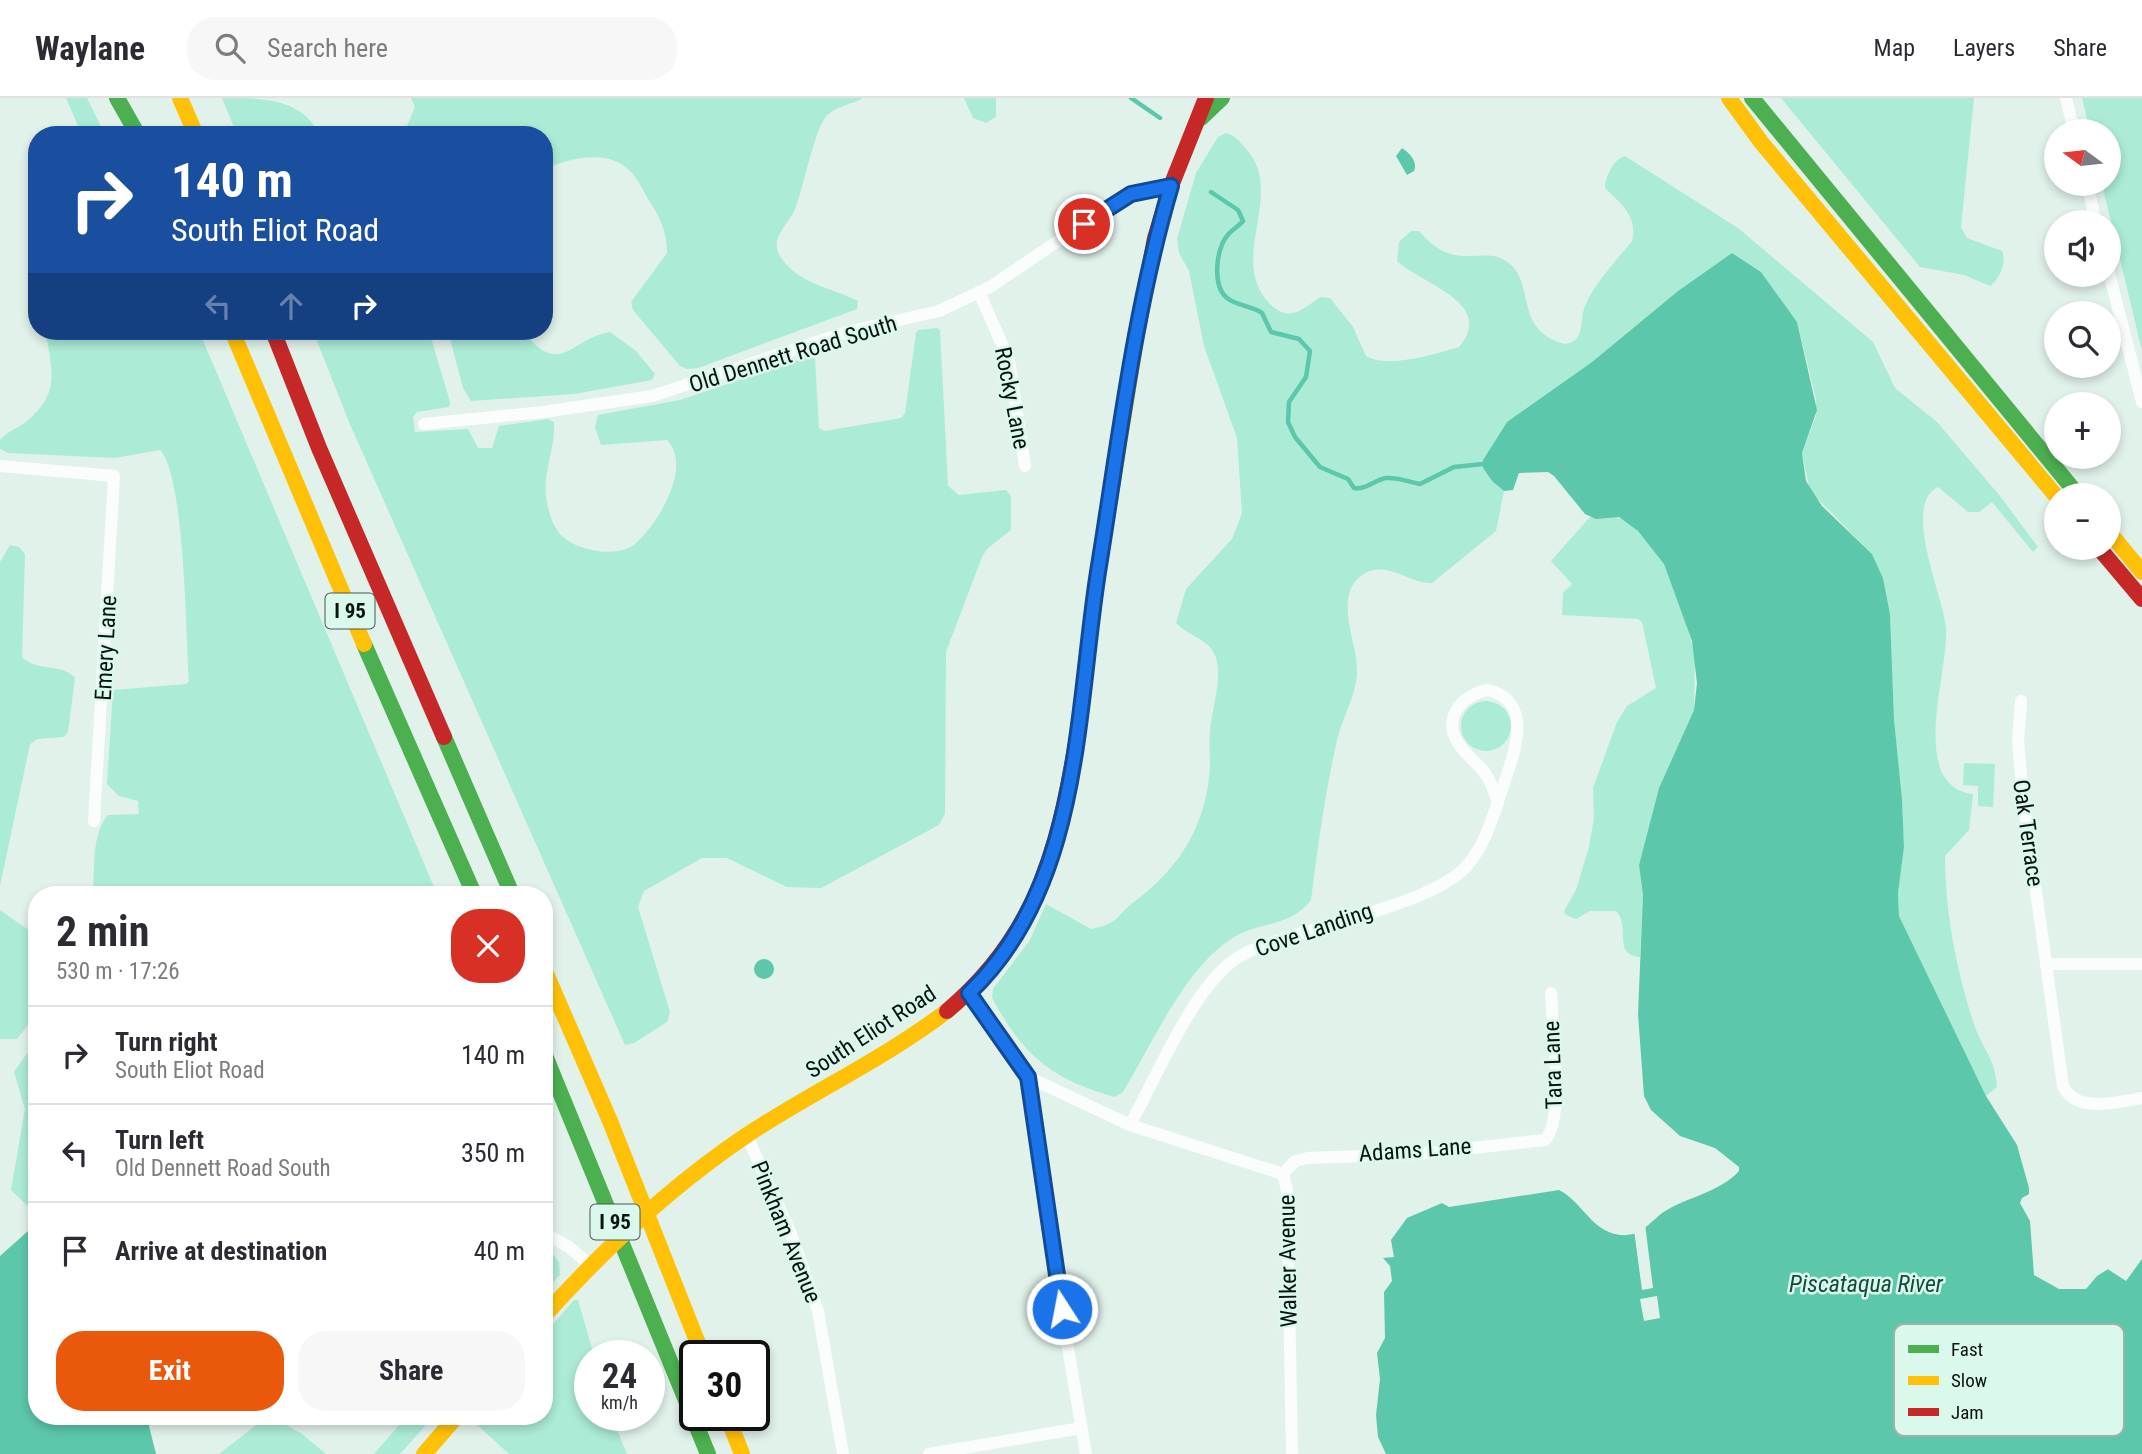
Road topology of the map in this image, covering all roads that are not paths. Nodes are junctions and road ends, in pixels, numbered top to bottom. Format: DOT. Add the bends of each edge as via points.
graph roads {
  1 [pos="117,98"];
  2 [pos="133,98"];
  3 [pos="180,98"];
  4 [pos="1206,98"];
  5 [pos="1222,98"];
  6 [pos="1729,98"];
  7 [pos="1752,98"];
  8 [pos="2066,98"];
  9 [pos="1201,118"];
  10 [pos="2071,119"];
  11 [pos="133,126"];
  12 [pos="145,126"];
  13 [pos="192,126"];
  14 [pos="1171,186"];
  15 [pos="2113,287"];
  16 [pos="979,292"];
  17 [pos="236,340"];
  18 [pos="277,340"];
  19 [pos="2142,402"];
  20 [pos="424,424"];
  21 [pos="0,466"];
  22 [pos="1025,466"];
  23 [pos="2045,483"];
  24 [pos="2068,483"];
  25 [pos="2121,547"];
  26 [pos="2109,560"];
  27 [pos="2142,572"];
  28 [pos="2142,599"];
  29 [pos="2021,701"];
  30 [pos="1498,802"];
  31 [pos="93,821"];
  32 [pos="470,886"];
  33 [pos="508,886"];
  34 [pos="2046,964"];
  35 [pos="2142,964"];
  36 [pos="553,990"];
  37 [pos="969,993"];
  38 [pos="1550,993"];
  39 [pos="553,1075"];
  40 [pos="1028,1077"];
  41 [pos="2142,1098"];
  42 [pos="1130,1125"];
  43 [pos="747,1136"];
  44 [pos="1550,1136"];
  45 [pos="1283,1174"];
  46 [pos="553,1238"];
  47 [pos="590,1265"];
  48 [pos="553,1306"];
  49 [pos="697,1340"];
  50 [pos="449,1425"];
  51 [pos="1082,1428"];
  52 [pos="733,1431"];
  53 [pos="424,1454"];
  54 [pos="708,1454"];
  55 [pos="742,1454"];
  56 [pos="843,1454"];
  57 [pos="929,1454"];
  58 [pos="1086,1454"];
  59 [pos="1292,1454"];
  1 -- 11 [label="main road"];
  2 -- 12 [label="main road"];
  3 -- 13 [label="main road"];
  4 -- 9 [label="main road"];
  5 -- 9 [label="main road"];
  6 -- 23 [label="main road"];
  7 -- 24 [label="main road"];
  8 -- 10 [label="street"];
  9 -- 14 [label="main road, South Eliot Road"];
  14 -- 16 [label="street, Old Dennett Road South" via="1120,199"];
  14 -- 37 [label="main road, South Eliot Road" via="1155,238 1135,348 1064,811 1032,902 999,960"];
  15 -- 19 [label="street"];
  16 -- 20 [label="street, Old Dennett Road South" via="939,311 847,332 652,396"];
  16 -- 22 [label="street, Rocky Lane" via="1009,360"];
  17 -- 32 [label="main road, I 95"];
  18 -- 33 [label="main road, I 95"];
  21 -- 31 [label="street, Emery Lane" via="114,476"];
  25 -- 27 [label="main road"];
  26 -- 28 [label="main road"];
  29 -- 34 [label="street, Oak Terrace" via="2021,780"];
  30 -- 30 [label="street, Cove Landing" via="1519,719 1510,701 1488,690 1460,704 1452,725 1460,747 1488,778"];
  30 -- 42 [label="street, Cove Landing" via="1482,845 1454,877 1427,892 1266,945 1222,970 1202,993"];
  34 -- 35 [label="street"];
  34 -- 41 [label="street, Oak Terrace" via="2066,1093 2093,1103"];
  36 -- 49 [label="main road, I 95"];
  37 -- 40 [label="street"];
  37 -- 43 [label="main road, South Eliot Road" via="894,1046"];
  38 -- 44 [label="street, Tara Lane" via="1555,1099"];
  39 -- 54 [label="main road, I 95"];
  40 -- 42 [label="street, Walker Avenue"];
  40 -- 51 [label="street"];
  42 -- 45 [label="street, Walker Avenue"];
  43 -- 47 [label="main road, South Eliot Road" via="670,1193"];
  43 -- 56 [label="street, Pinkham Avenue" via="791,1234 818,1311"];
  44 -- 45 [label="street, Adams Lane" via="1540,1142 1418,1154 1308,1158 1295,1161"];
  45 -- 59 [label="street, Walker Avenue"];
  46 -- 47 [label="street"];
  47 -- 48 [label="main road, South Eliot Road"];
  50 -- 53 [label="main road"];
  51 -- 57 [label="street"];
  51 -- 58 [label="street"];
  52 -- 55 [label="main road"];
}
